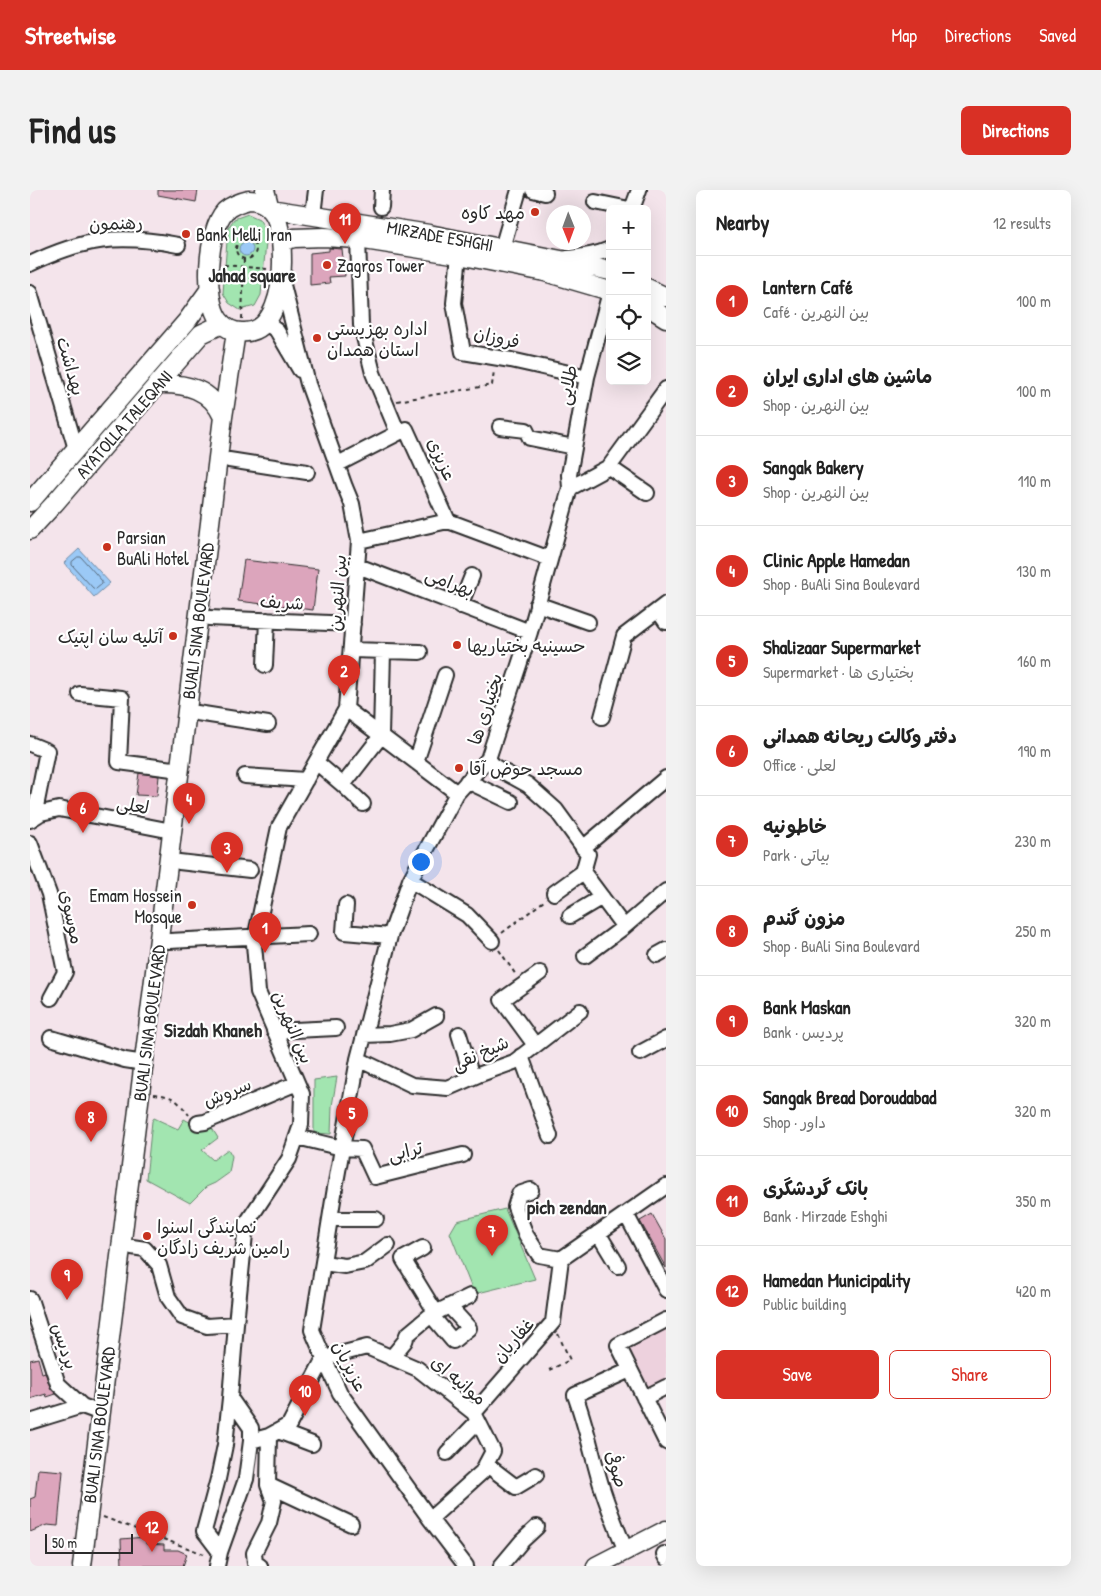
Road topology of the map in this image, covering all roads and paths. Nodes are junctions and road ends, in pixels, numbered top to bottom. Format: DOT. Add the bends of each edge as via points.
graph roads {
  1 [pos="265,190"];
  2 [pos="316,190"];
  3 [pos="382,190"];
  4 [pos="519,190"];
  5 [pos="639,190"];
  6 [pos="233,198"];
  7 [pos="595,202"];
  8 [pos="610,205"];
  9 [pos="632,205"];
  10 [pos="381,207"];
  11 [pos="270,209"];
  12 [pos="313,215"];
  13 [pos="358,239"];
  14 [pos="282,244"];
  15 [pos="178,245"];
  16 [pos="502,248"];
  17 [pos="608,250"];
  18 [pos="460,254"];
  19 [pos="244,259"];
  20 [pos="561,260"];
  21 [pos="30,264"];
  22 [pos="210,264"];
  23 [pos="244,267"];
  24 [pos="606,269"];
  25 [pos="282,276"];
  26 [pos="210,289"];
  27 [pos="651,289"];
  28 [pos="606,290"];
  29 [pos="30,293"];
  30 [pos="665,294"];
  31 [pos="609,295"];
  32 [pos="651,309"];
  33 [pos="666,318"];
  34 [pos="265,322"];
  35 [pos="236,330"];
  36 [pos="497,357"];
  37 [pos="587,377"];
  38 [pos="158,384"];
  39 [pos="308,384"];
  40 [pos="129,388"];
  41 [pos="666,389"];
  42 [pos="144,400"];
  43 [pos="385,403"];
  44 [pos="223,417"];
  45 [pos="500,427"];
  46 [pos="398,433"];
  47 [pos="574,446"];
  48 [pos="76,449"];
  49 [pos="229,460"];
  50 [pos="338,464"];
  51 [pos="609,467"];
  52 [pos="307,472"];
  53 [pos="570,488"];
  54 [pos="647,493"];
  55 [pos="30,502"];
  56 [pos="448,521"];
  57 [pos="30,530"];
  58 [pos="360,541"];
  59 [pos="550,559"];
  60 [pos="358,566"];
  61 [pos="472,576"];
  62 [pos="537,604"];
  63 [pos="460,606"];
  64 [pos="662,607"];
  65 [pos="209,618"];
  66 [pos="267,620"];
  67 [pos="588,622"];
  68 [pos="666,622"];
  69 [pos="353,624"];
  70 [pos="530,632"];
  71 [pos="351,650"];
  72 [pos="383,651"];
  73 [pos="420,652"];
  74 [pos="265,664"];
  75 [pos="445,675"];
  76 [pos="80,694"];
  77 [pos="346,709"];
  78 [pos="198,713"];
  79 [pos="602,717"];
  80 [pos="268,724"];
  81 [pos="381,736"];
  82 [pos="30,744"];
  83 [pos="488,759"];
  84 [pos="316,762"];
  85 [pos="416,762"];
  86 [pos="180,770"];
  87 [pos="245,776"];
  88 [pos="666,778"];
  89 [pos="306,780"];
  90 [pos="467,781"];
  91 [pos="343,785"];
  92 [pos="457,793"];
  93 [pos="511,802"];
  94 [pos="363,804"];
  95 [pos="32,818"];
  96 [pos="172,831"];
  97 [pos="30,843"];
  98 [pos="583,848"];
  99 [pos="179,862"];
  100 [pos="250,870"];
  101 [pos="583,872"];
  102 [pos="410,880"];
  103 [pos="666,891"];
  104 [pos="554,893"];
  105 [pos="602,897"];
  106 [pos="346,905"];
  107 [pos="570,916"];
  108 [pos="624,927"];
  109 [pos="309,934"];
  110 [pos="390,936"];
  111 [pos="256,937"];
  112 [pos="169,941"];
  113 [pos="492,941"];
  114 [pos="585,956"];
  115 [pos="540,973"];
  116 [pos="523,985"];
  117 [pos="51,998"];
  118 [pos="580,1011"];
  119 [pos="436,1016"];
  120 [pos="336,1028"];
  121 [pos="274,1031"];
  122 [pos="459,1034"];
  123 [pos="364,1035"];
  124 [pos="51,1038"];
  125 [pos="666,1039"];
  126 [pos="535,1045"];
  127 [pos="640,1052"];
  128 [pos="521,1056"];
  129 [pos="358,1059"];
  130 [pos="144,1063"];
  131 [pos="472,1077"];
  132 [pos="297,1083"];
  133 [pos="151,1094"];
  134 [pos="198,1123"];
  135 [pos="550,1136"];
  136 [pos="297,1137"];
  137 [pos="342,1148"];
  138 [pos="463,1155"];
  139 [pos="666,1186"];
  140 [pos="531,1190"];
  141 [pos="626,1214"];
  142 [pos="330,1219"];
  143 [pos="376,1219"];
  144 [pos="598,1233"];
  145 [pos="388,1245"];
  146 [pos="132,1247"];
  147 [pos="423,1248"];
  148 [pos="561,1259"];
  149 [pos="323,1263"];
  150 [pos="618,1266"];
  151 [pos="666,1290"];
  152 [pos="470,1296"];
  153 [pos="30,1299"];
  154 [pos="449,1306"];
  155 [pos="433,1314"];
  156 [pos="666,1320"];
  157 [pos="553,1322"];
  158 [pos="236,1324"];
  159 [pos="324,1358"];
  160 [pos="391,1358"];
  161 [pos="549,1370"];
  162 [pos="630,1370"];
  163 [pos="666,1387"];
  164 [pos="230,1398"];
  165 [pos="644,1398"];
  166 [pos="82,1406"];
  167 [pos="100,1413"];
  168 [pos="476,1417"];
  169 [pos="30,1422"];
  170 [pos="274,1433"];
  171 [pos="251,1441"];
  172 [pos="666,1442"];
  173 [pos="312,1444"];
  174 [pos="447,1453"];
  175 [pos="486,1464"];
  176 [pos="536,1475"];
  177 [pos="268,1485"];
  178 [pos="99,1515"];
  179 [pos="430,1519"];
  180 [pos="351,1524"];
  181 [pos="536,1527"];
  182 [pos="666,1530"];
  183 [pos="626,1551"];
  184 [pos="218,1559"];
  185 [pos="82,1566"];
  186 [pos="92,1566"];
  187 [pos="260,1566"];
  188 [pos="466,1566"];
  189 [pos="501,1566"];
  190 [pos="596,1566"];
  1 -- 11 [label="main road"];
  2 -- 12 [label="street"];
  3 -- 10 [label="street"];
  4 -- 16 [label="street"];
  5 -- 9 [label="street"];
  6 -- 11 [label="main road" via="240,202 256,200"];
  6 -- 22 [label="main road" via="213,239"];
  7 -- 8 [label="street"];
  11 -- 12 [label="main road, MIRZADE ESHGHI"];
  11 -- 14 [label="main road" via="280,227"];
  12 -- 16 [label="main road, MIRZADE ESHGHI"];
  13 -- 14 [label="main road, MIRZADE ESHGHI" via="324,236 294,238"];
  13 -- 18 [label="main road, MIRZADE ESHGHI"];
  13 -- 43 [label="street" via="361,325 373,373"];
  14 -- 25 [label="main road"];
  15 -- 21 [label="street, رهنمون" via="109,239 83,243"];
  16 -- 20 [label="main road, MIRZADE ESHGHI"];
  17 -- 20 [label="street"];
  18 -- 28 [label="main road, MIRZADE ESHGHI" via="545,272"];
  18 -- 36 [label="street, فروزان" via="454,303 463,352"];
  19 -- 19 [label="path" via="236,248 240,242 249,240 256,246 256,252"];
  19 -- 23 [label="path"];
  20 -- 24 [label="main road, MIRZADE ESHGHI"];
  22 -- 23 [label="path"];
  22 -- 26 [label="main road"];
  23 -- 25 [label="path"];
  23 -- 35 [label="path"];
  25 -- 34 [label="main road" via="273,310"];
  25 -- 39 [label="street"];
  26 -- 35 [label="main road" via="216,316"];
  26 -- 40 [label="main road, AYATOLLA TALEQANI"];
  27 -- 30 [label="main road"];
  29 -- 48 [label="street, بهداشت"];
  31 -- 37 [label="street, طلایی"];
  32 -- 33 [label="main road"];
  34 -- 35 [label="main road" via="255,331"];
  34 -- 39 [label="street" via="277,331"];
  35 -- 38 [label="main road, AYATOLLA TALEQANI" via="201,334"];
  35 -- 44 [label="main road, BUALI SINA BOULEVARD"];
  35 -- 49 [label="main road, BUALI SINA BOULEVARD"];
  36 -- 37 [label="street, فروزان"];
  36 -- 43 [label="path" via="492,385"];
  37 -- 47 [label="street, طلایی"];
  38 -- 42 [label="main road, AYATOLLA TALEQANI"];
  38 -- 44 [label="main road" via="175,383 193,388 208,396"];
  39 -- 50 [label="street, بین النهرین"];
  40 -- 42 [label="main road"];
  40 -- 48 [label="main road, AYATOLLA TALEQANI"];
  41 -- 51 [label="street"];
  42 -- 57 [label="main road, AYATOLLA TALEQANI"];
  43 -- 46 [label="street"];
  44 -- 86 [label="main road, BUALI SINA BOULEVARD"];
  45 -- 47 [label="street" via="526,430 530,438"];
  46 -- 50 [label="street"];
  46 -- 56 [label="street, عزیزی" via="406,429 411,436"];
  47 -- 53 [label="street, طلایی"];
  48 -- 55 [label="main road, AYATOLLA TALEQANI"];
  49 -- 52 [label="street"];
  49 -- 65 [label="main road, BUALI SINA BOULEVARD"];
  50 -- 58 [label="street, بین النهرین"];
  51 -- 53 [label="street"];
  51 -- 54 [label="street"];
  53 -- 59 [label="street, بختیاری ها"];
  56 -- 58 [label="street"];
  56 -- 59 [label="street"];
  58 -- 60 [label="street, بین النهرین"];
  59 -- 62 [label="street, بختیاری ها"];
  60 -- 63 [label="street, بهرامی"];
  60 -- 69 [label="street, بین النهرین"];
  61 -- 63 [label="street"];
  62 -- 67 [label="street"];
  62 -- 70 [label="street, بختیاری ها"];
  63 -- 70 [label="street, بهرامی"];
  64 -- 68 [label="street"];
  64 -- 79 [label="street" via="624,636"];
  65 -- 66 [label="street, شریف"];
  65 -- 78 [label="main road, BUALI SINA BOULEVARD"];
  66 -- 69 [label="street, شریف"];
  66 -- 74 [label="street"];
  69 -- 71 [label="street, بین النهرین"];
  70 -- 83 [label="street, بختیاری ها"];
  71 -- 72 [label="street"];
  71 -- 77 [label="street, بین النهرین"];
  72 -- 73 [label="street"];
  72 -- 81 [label="street"];
  75 -- 85 [label="street"];
  76 -- 86 [label="street" via="122,698 119,762"];
  77 -- 81 [label="street"];
  77 -- 84 [label="street, بین النهرین"];
  78 -- 80 [label="street"];
  78 -- 99 [label="main road, BUALI SINA BOULEVARD"];
  81 -- 85 [label="street"];
  81 -- 91 [label="street"];
  82 -- 95 [label="street" via="47,750"];
  83 -- 90 [label="street, بختیاری ها"];
  83 -- 98 [label="street" via="495,767 528,785 556,810"];
  84 -- 89 [label="street, بین النهرین"];
  84 -- 91 [label="street"];
  85 -- 92 [label="street"];
  86 -- 96 [label="main road, BUALI SINA BOULEVARD"];
  87 -- 89 [label="street"];
  88 -- 98 [label="street"];
  89 -- 111 [label="street, بین النهرین" via="279,827"];
  90 -- 92 [label="street, بختیاری ها"];
  90 -- 93 [label="street"];
  91 -- 94 [label="street"];
  92 -- 102 [label="street, بختیاری ها"];
  95 -- 96 [label="street, لعلی" via="59,809"];
  96 -- 130 [label="main road, BUALI SINA BOULEVARD"];
  97 -- 117 [label="street, موسوی" via="49,894 65,972"];
  98 -- 101 [label="street" via="588,854"];
  99 -- 100 [label="street"];
  99 -- 112 [label="main road, BUALI SINA BOULEVARD"];
  101 -- 104 [label="street"];
  101 -- 105 [label="street"];
  102 -- 110 [label="street, بختیاری ها"];
  102 -- 113 [label="street" via="466,915"];
  103 -- 108 [label="street"];
  104 -- 113 [label="path"];
  105 -- 107 [label="street"];
  105 -- 108 [label="street"];
  106 -- 110 [label="street" via="344,932"];
  108 -- 114 [label="street"];
  109 -- 111 [label="street"];
  110 -- 123 [label="street, بختیاری ها"];
  111 -- 112 [label="street"];
  111 -- 121 [label="street, بین النهرین" via="258,992"];
  112 -- 133 [label="main road, BUALI SINA BOULEVARD"];
  113 -- 116 [label="path"];
  115 -- 116 [label="street"];
  116 -- 126 [label="street" via="502,1000"];
  118 -- 126 [label="street, شیخ نقی"];
  119 -- 123 [label="street" via="411,1030"];
  120 -- 121 [label="street"];
  121 -- 132 [label="street, بین النهرین"];
  122 -- 131 [label="street"];
  123 -- 129 [label="street, بختیاری ها"];
  124 -- 130 [label="street"];
  125 -- 127 [label="street"];
  126 -- 128 [label="street, شیخ نقی"];
  128 -- 131 [label="street, شیخ نقی" via="514,1062"];
  128 -- 135 [label="street"];
  129 -- 131 [label="street, شیخ نقی" via="412,1085 448,1088"];
  129 -- 137 [label="street, بختیاری ها"];
  130 -- 167 [label="main road, BUALI SINA BOULEVARD"];
  132 -- 134 [label="street, سروش"];
  132 -- 136 [label="street, بین النهرین" via="302,1094 301,1125"];
  133 -- 134 [label="path, سروش" via="168,1095"];
  133 -- 146 [label="main road, BUALI SINA BOULEVARD"];
  136 -- 137 [label="street"];
  136 -- 158 [label="street, بین النهرین" via="289,1159 246,1224"];
  137 -- 138 [label="street, ترابی" via="362,1149 375,1177"];
  137 -- 142 [label="street, عزیزیان"];
  139 -- 141 [label="street"];
  140 -- 148 [label="street" via="520,1194 515,1207 526,1235 538,1255"];
  141 -- 144 [label="street"];
  141 -- 151 [label="street"];
  142 -- 143 [label="street"];
  142 -- 149 [label="street, عزیزیان"];
  144 -- 148 [label="street"];
  144 -- 150 [label="street"];
  145 -- 149 [label="street" via="366,1262 345,1266"];
  146 -- 158 [label="street" via="145,1250 159,1265 168,1297 182,1317 207,1326"];
  146 -- 178 [label="main road, BUALI SINA BOULEVARD"];
  147 -- 155 [label="street" via="403,1259"];
  148 -- 157 [label="street, غفاریان"];
  149 -- 159 [label="street, عزیزیان" via="312,1330"];
  152 -- 154 [label="street"];
  153 -- 166 [label="street, پردیس" via="58,1384"];
  154 -- 155 [label="street"];
  154 -- 155 [label="street" via="469,1328 454,1342"];
  155 -- 160 [label="street" via="407,1335"];
  156 -- 162 [label="street" via="618,1345"];
  157 -- 161 [label="path" via="570,1360"];
  157 -- 168 [label="street, غفاریان"];
  158 -- 164 [label="street, بین النهرین"];
  159 -- 160 [label="street, موانیه ای" via="367,1348"];
  159 -- 170 [label="street" via="289,1425"];
  159 -- 179 [label="street, عزیزیان" via="340,1393"];
  160 -- 168 [label="street, موانیه ای" via="418,1369"];
  162 -- 165 [label="street"];
  162 -- 183 [label="street, صوفی" via="575,1395 610,1513"];
  163 -- 165 [label="street"];
  164 -- 171 [label="street" via="251,1428"];
  164 -- 184 [label="street, بین النهرین" via="225,1445 204,1531"];
  165 -- 172 [label="street"];
  166 -- 167 [label="street, پردیس"];
  166 -- 169 [label="street"];
  167 -- 185 [label="main road, BUALI SINA BOULEVARD"];
  168 -- 174 [label="street, غفاریان"];
  168 -- 175 [label="street, موانیه ای" via="493,1451"];
  170 -- 171 [label="street"];
  170 -- 173 [label="street"];
  170 -- 177 [label="street"];
  171 -- 184 [label="street" via="246,1479"];
  175 -- 176 [label="street" via="516,1487"];
  175 -- 179 [label="street" via="482,1472"];
  177 -- 180 [label="street"];
  177 -- 187 [label="street" via="274,1501 254,1553 255,1563"];
  178 -- 184 [label="path"];
  178 -- 186 [label="main road, BUALI SINA BOULEVARD"];
  179 -- 188 [label="street, عزیزیان"];
  181 -- 189 [label="street"];
  182 -- 183 [label="main road"];
  183 -- 190 [label="main road"];
}
